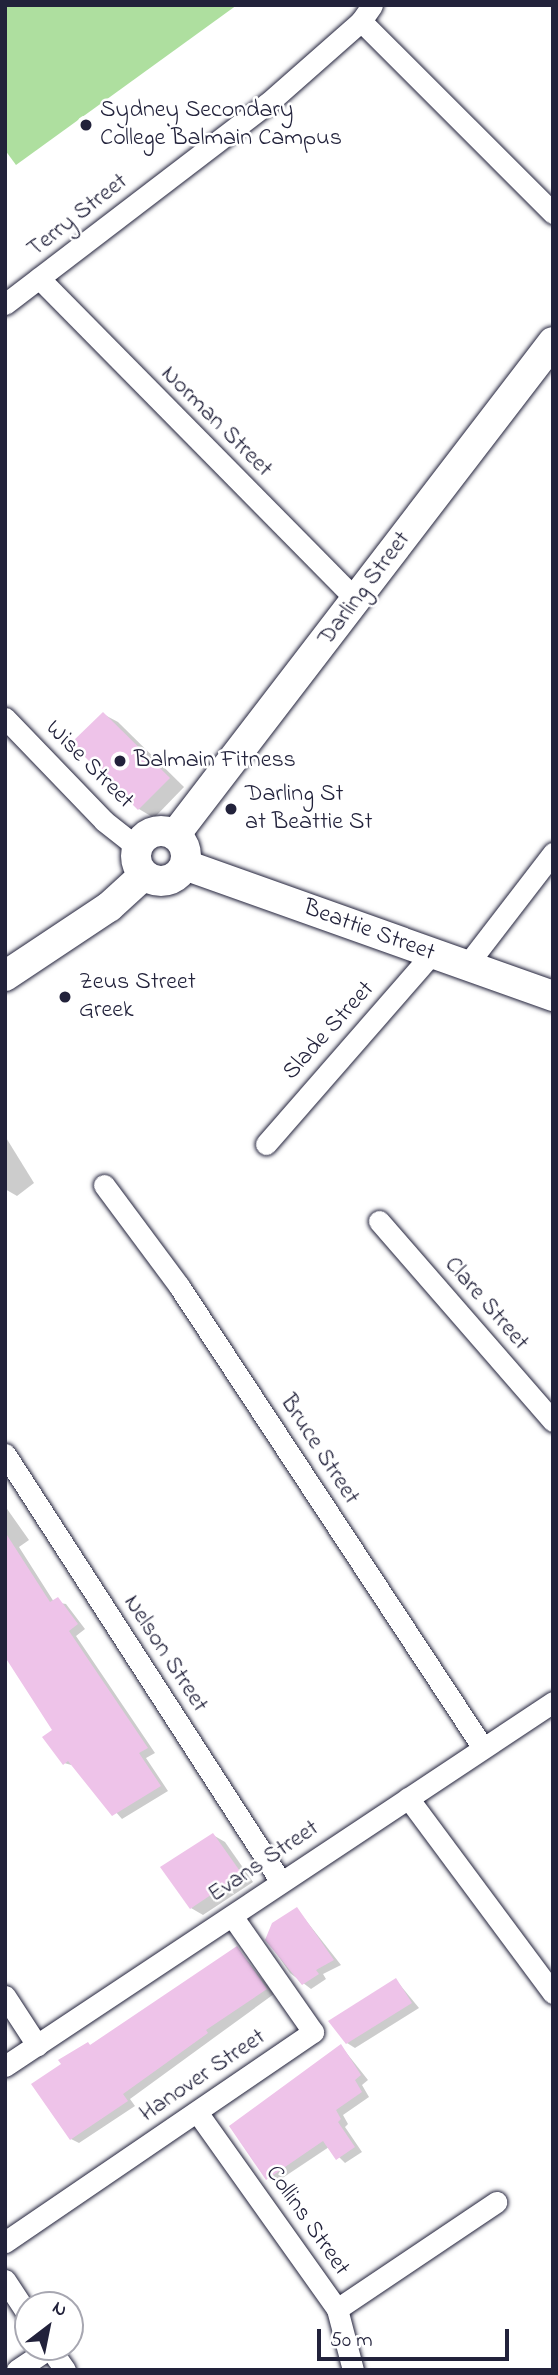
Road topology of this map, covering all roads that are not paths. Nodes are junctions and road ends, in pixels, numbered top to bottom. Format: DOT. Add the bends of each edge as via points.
graph roads {
  1 [pos="366,13"];
  2 [pos="553,213"];
  3 [pos="39,278"];
  4 [pos="5,304"];
  5 [pos="553,342"];
  6 [pos="357,600"];
  7 [pos="5,718"];
  8 [pos="175,835"];
  9 [pos="553,853"];
  10 [pos="140,861"];
  11 [pos="185,865"];
  12 [pos="432,954"];
  13 [pos="466,966"];
  14 [pos="5,976"];
  15 [pos="553,996"];
  16 [pos="266,1144"];
  17 [pos="104,1185"];
  18 [pos="379,1221"];
  19 [pos="553,1421"];
  20 [pos="5,1454"];
  21 [pos="553,1702"];
  22 [pos="483,1748"];
  23 [pos="408,1798"];
  24 [pos="281,1882"];
  25 [pos="232,1916"];
  26 [pos="553,1993"];
  27 [pos="5,1996"];
  28 [pos="37,2045"];
  29 [pos="5,2066"];
  30 [pos="197,2112"];
  31 [pos="496,2202"];
  32 [pos="5,2242"];
  33 [pos="337,2309"];
  34 [pos="353,2370"];
  1 -- 2 [label="street"];
  1 -- 3 [label="street, Terry Street" via="267,104"];
  3 -- 4 [label="street, Terry Street"];
  3 -- 6 [label="street, Norman Street"];
  5 -- 6 [label="street, Darling Street"];
  6 -- 8 [label="street, Darling Street"];
  7 -- 10 [label="street, Wise Street"];
  8 -- 10 [label="street" via="153,832"];
  8 -- 11 [label="street" via="185,849"];
  9 -- 13 [label="street"];
  10 -- 11 [label="street" via="167,881"];
  10 -- 14 [label="street" via="109,908"];
  11 -- 12 [label="street, Beattie Street"];
  12 -- 13 [label="street, Beattie Street"];
  12 -- 16 [label="street, Slade Street"];
  13 -- 15 [label="street, Beattie Street"];
  17 -- 22 [label="street, Bruce Street" via="179,1286"];
  18 -- 19 [label="street, Clare Street"];
  20 -- 24 [label="street, Nelson Street"];
  21 -- 22 [label="street, Evans Street"];
  22 -- 23 [label="street, Evans Street"];
  23 -- 24 [label="street, Evans Street"];
  23 -- 26 [label="street"];
  24 -- 25 [label="street, Evans Street"];
  25 -- 28 [label="street, Evans Street"];
  25 -- 30 [label="street, Hanover Street" via="313,2032"];
  27 -- 28 [label="street"];
  28 -- 29 [label="street, Evans Street"];
  30 -- 32 [label="street, Hanover Street"];
  30 -- 33 [label="street, Collins Street"];
  31 -- 33 [label="street"];
  33 -- 34 [label="street, Collins Street"];
}
